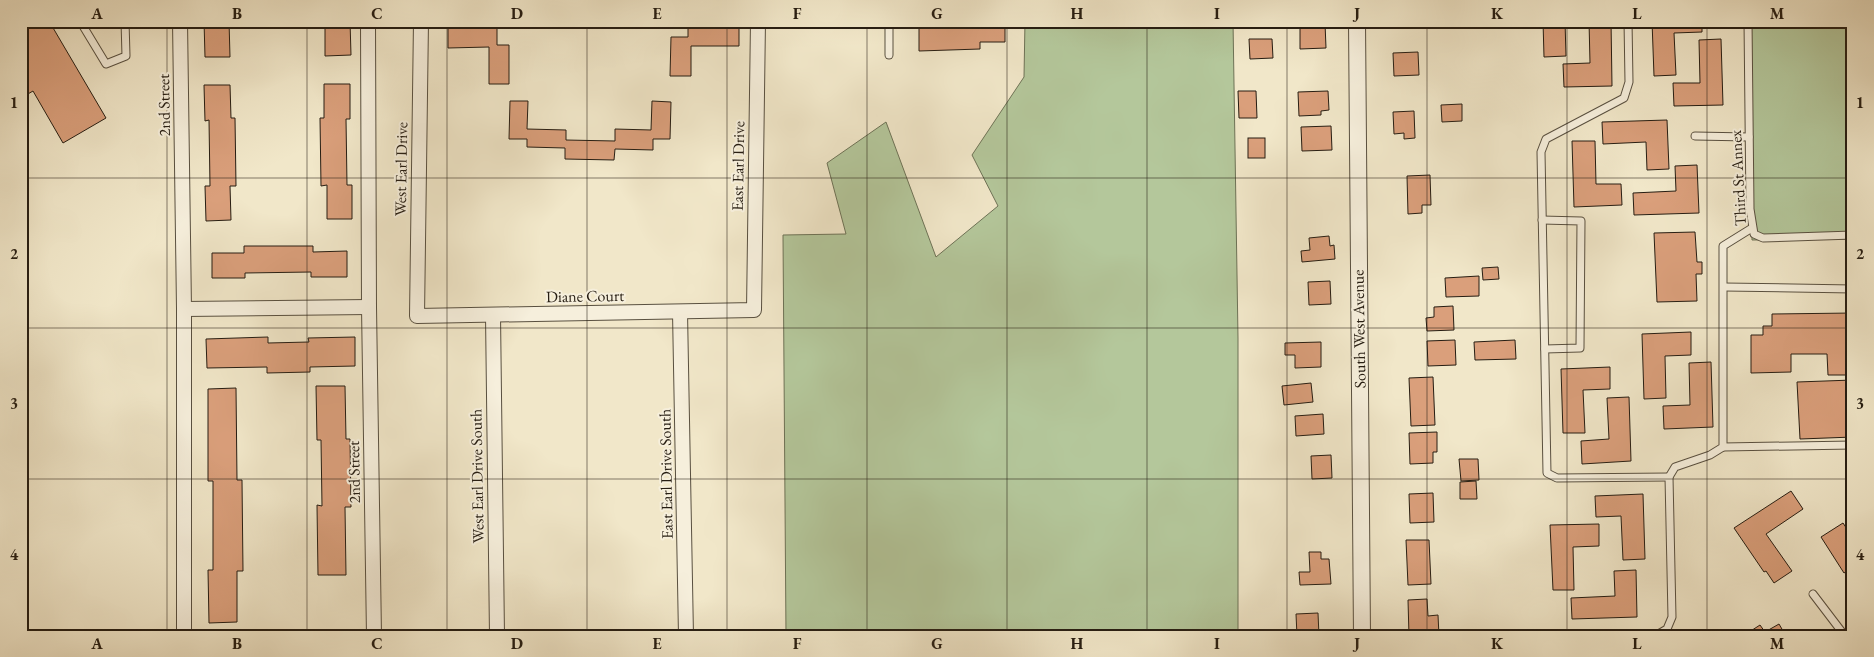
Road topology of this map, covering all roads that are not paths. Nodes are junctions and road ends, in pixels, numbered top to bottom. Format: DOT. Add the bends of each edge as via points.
graph roads {
  1 [pos="80,21"];
  2 [pos="125,21"];
  3 [pos="180,21"];
  4 [pos="368,21"];
  5 [pos="421,21"];
  6 [pos="758,21"];
  7 [pos="888,21"];
  8 [pos="1357,21"];
  9 [pos="1628,21"];
  10 [pos="1748,21"];
  11 [pos="889,55"];
  12 [pos="1695,136"];
  13 [pos="1749,136"];
  14 [pos="1542,220"];
  15 [pos="1752,228"];
  16 [pos="1853,235"];
  17 [pos="1724,288"];
  18 [pos="1853,288"];
  19 [pos="369,307"];
  20 [pos="184,309"];
  21 [pos="754,310"];
  22 [pos="680,312"];
  23 [pos="493,315"];
  24 [pos="417,316"];
  25 [pos="1545,349"];
  26 [pos="1853,444"];
  27 [pos="1723,447"];
  28 [pos="1669,477"];
  29 [pos="1813,594"];
  30 [pos="184,636"];
  31 [pos="374,636"];
  32 [pos="497,636"];
  33 [pos="686,636"];
  34 [pos="1362,636"];
  35 [pos="1655,636"];
  36 [pos="1845,636"];
  1 -- 2 [label="lane" via="106,64 126,56"];
  3 -- 20 [label="street, 2nd Street"];
  4 -- 19 [label="street, 2nd Street"];
  5 -- 24 [label="street, West Earl Drive"];
  6 -- 21 [label="street, East Earl Drive"];
  7 -- 11 [label="lane"];
  8 -- 34 [label="street, South West Avenue"];
  9 -- 14 [label="lane" via="1629,82 1624,98 1546,139 1541,152"];
  10 -- 13 [label="lane, Third St Annex"];
  12 -- 13 [label="lane"];
  13 -- 15 [label="lane, Third St Annex"];
  14 -- 25 [label="lane"];
  14 -- 25 [label="lane" via="1581,221 1580,348"];
  15 -- 16 [label="lane, Third St Annex" via="1758,237 1763,238"];
  15 -- 17 [label="lane" via="1723,246"];
  17 -- 18 [label="lane"];
  17 -- 27 [label="lane"];
  19 -- 20 [label="street"];
  19 -- 31 [label="street, 2nd Street"];
  20 -- 30 [label="street, 2nd Street"];
  21 -- 22 [label="street, Diane Court"];
  22 -- 23 [label="street, Diane Court"];
  22 -- 33 [label="street, East Earl Drive South"];
  23 -- 24 [label="street, Diane Court"];
  23 -- 32 [label="street, West Earl Drive South"];
  25 -- 28 [label="lane" via="1547,473 1558,478"];
  26 -- 27 [label="lane"];
  27 -- 28 [label="lane" via="1710,455 1675,466"];
  28 -- 35 [label="lane" via="1672,617 1667,629"];
  29 -- 36 [label="lane"];
}
